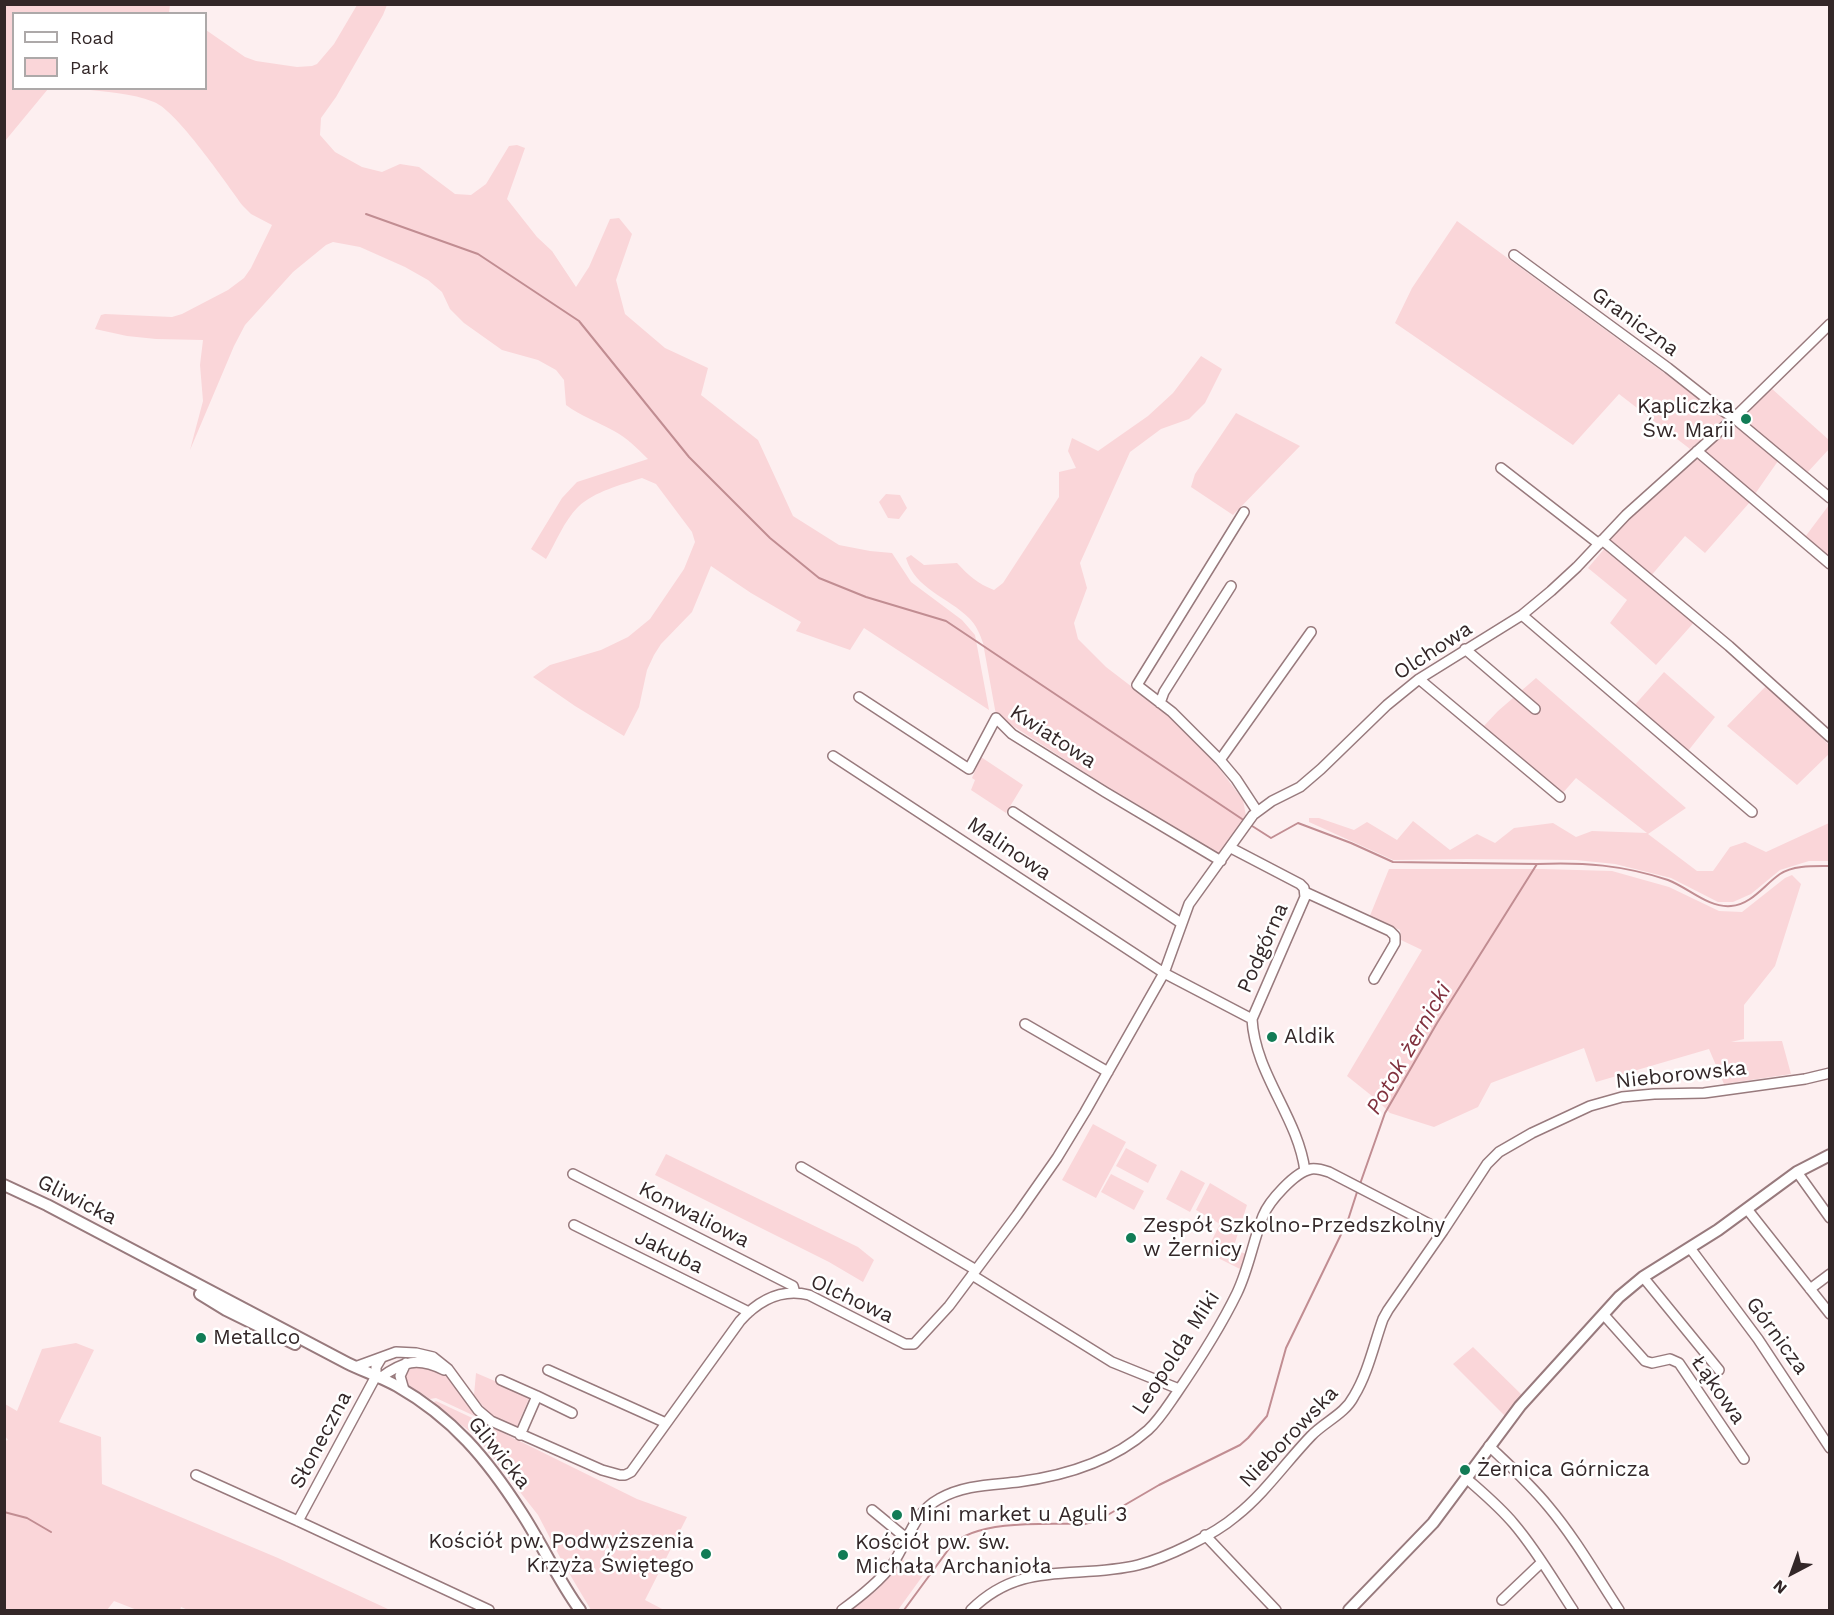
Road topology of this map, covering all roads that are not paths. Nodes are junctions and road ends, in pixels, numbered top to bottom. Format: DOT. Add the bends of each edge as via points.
graph roads {
  1 [pos="1514,255"];
  2 [pos="1830,324"];
  3 [pos="1734,418"];
  4 [pos="1697,452"];
  5 [pos="1501,468"];
  6 [pos="1830,498"];
  7 [pos="1244,512"];
  8 [pos="1601,542"];
  9 [pos="1830,564"];
  10 [pos="1231,586"];
  11 [pos="1522,615"];
  12 [pos="1311,632"];
  13 [pos="1465,649"];
  14 [pos="1419,679"];
  15 [pos="859,697"];
  16 [pos="1160,703"];
  17 [pos="1535,709"];
  18 [pos="1830,737"];
  19 [pos="833,756"];
  20 [pos="1220,760"];
  21 [pos="1560,797"];
  22 [pos="1257,811"];
  23 [pos="1013,812"];
  24 [pos="1752,812"];
  25 [pos="1230,849"];
  26 [pos="1221,861"];
  27 [pos="1305,892"];
  28 [pos="1182,923"];
  29 [pos="1164,973"];
  30 [pos="1374,979"];
  31 [pos="1252,1019"];
  32 [pos="1025,1024"];
  33 [pos="1108,1072"];
  34 [pos="1830,1073"];
  35 [pos="1829,1157"];
  36 [pos="801,1167"];
  37 [pos="1305,1171"];
  38 [pos="1797,1172"];
  39 [pos="573,1174"];
  40 [pos="4,1185"];
  41 [pos="1747,1209"];
  42 [pos="1830,1218"];
  43 [pos="574,1225"];
  44 [pos="1443,1231"];
  45 [pos="1690,1248"];
  46 [pos="974,1273"];
  47 [pos="1830,1274"];
  48 [pos="1643,1278"];
  49 [pos="1810,1288"];
  50 [pos="795,1293"];
  51 [pos="749,1312"];
  52 [pos="1830,1314"];
  53 [pos="1604,1315"];
  54 [pos="381,1357"];
  55 [pos="406,1364"];
  56 [pos="351,1365"];
  57 [pos="548,1370"];
  58 [pos="1719,1370"];
  59 [pos="454,1376"];
  60 [pos="378,1377"];
  61 [pos="501,1380"];
  62 [pos="1179,1389"];
  63 [pos="404,1390"];
  64 [pos="537,1396"];
  65 [pos="572,1413"];
  66 [pos="666,1423"];
  67 [pos="520,1435"];
  68 [pos="1489,1446"];
  69 [pos="1830,1448"];
  70 [pos="1744,1459"];
  71 [pos="196,1475"];
  72 [pos="1466,1478"];
  73 [pos="872,1510"];
  74 [pos="298,1521"];
  75 [pos="1205,1535"];
  76 [pos="906,1538"];
  77 [pos="1542,1562"];
  78 [pos="1502,1600"];
  79 [pos="489,1611"];
  80 [pos="580,1611"];
  81 [pos="842,1611"];
  82 [pos="971,1611"];
  83 [pos="1276,1611"];
  84 [pos="1349,1611"];
  85 [pos="1573,1611"];
  86 [pos="1618,1611"];
  1 -- 3 [label="street, Graniczna"];
  2 -- 3 [label="street, Olchowa"];
  3 -- 4 [label="street, Olchowa"];
  3 -- 6 [label="street, Graniczna"];
  4 -- 8 [label="street, Olchowa"];
  4 -- 9 [label="street"];
  5 -- 8 [label="street"];
  7 -- 16 [label="street" via="1137,685"];
  8 -- 11 [label="street, Olchowa"];
  8 -- 18 [label="street" via="1729,646"];
  10 -- 16 [label="street"];
  11 -- 13 [label="street, Olchowa"];
  11 -- 24 [label="street"];
  12 -- 20 [label="street"];
  13 -- 14 [label="street, Olchowa"];
  13 -- 17 [label="street"];
  14 -- 21 [label="street"];
  14 -- 22 [label="street, Olchowa" via="1300,787"];
  15 -- 26 [label="street, Kwiatowa" via="969,770 996,718 1012,734"];
  16 -- 20 [label="street"];
  19 -- 29 [label="street, Malinowa"];
  20 -- 22 [label="street"];
  22 -- 25 [label="street, Olchowa"];
  23 -- 28 [label="street"];
  25 -- 26 [label="street, Olchowa"];
  25 -- 27 [label="street, Podgórna" via="1300,884"];
  26 -- 28 [label="street, Olchowa" via="1189,904"];
  27 -- 30 [label="street, Podgórna" via="1395,936 1395,943"];
  27 -- 31 [label="street, Podgórna"];
  28 -- 29 [label="street, Olchowa"];
  29 -- 31 [label="street, Podgórna"];
  29 -- 33 [label="street, Olchowa"];
  31 -- 37 [label="street, Podgórna" via="1256,1047 1302,1150"];
  32 -- 33 [label="street"];
  33 -- 46 [label="street, Olchowa" via="1057,1158"];
  34 -- 44 [label="street, Nieborowska" via="1704,1093 1630,1096 1590,1106 1499,1152"];
  35 -- 38 [label="street"];
  36 -- 46 [label="street"];
  37 -- 44 [label="street" via="1322,1170"];
  37 -- 62 [label="street, Leopolda Miki" via="1290,1181 1264,1213 1237,1294"];
  38 -- 41 [label="street"];
  38 -- 42 [label="street"];
  39 -- 50 [label="street, Konwaliowa" via="793,1286"];
  40 -- 56 [label="street, Gliwicka" via="163,1268 226,1310 298,1346"];
  41 -- 45 [label="street"];
  41 -- 49 [label="street"];
  43 -- 51 [label="street, Jakuba"];
  44 -- 75 [label="street, Nieborowska" via="1383,1319 1351,1401 1310,1436 1244,1509"];
  45 -- 48 [label="street"];
  45 -- 69 [label="street, Górnicza" via="1758,1339"];
  46 -- 50 [label="street, Olchowa" via="940,1317 910,1346 822,1300"];
  46 -- 62 [label="street" via="1112,1362"];
  47 -- 49 [label="street"];
  48 -- 53 [label="street"];
  48 -- 58 [label="street"];
  49 -- 52 [label="street"];
  50 -- 51 [label="street, Olchowa" via="765,1299"];
  51 -- 66 [label="street, Olchowa"];
  53 -- 68 [label="street" via="1526,1399"];
  53 -- 70 [label="street, Łąkowa" via="1645,1361 1670,1359 1679,1364"];
  54 -- 56 [label="street, Olchowa"];
  54 -- 59 [label="street, Olchowa" via="403,1352 422,1354 442,1363"];
  54 -- 60 [label="street" via="376,1367"];
  55 -- 59 [label="street, Olchowa" via="426,1363"];
  55 -- 60 [label="street"];
  55 -- 63 [label="street" via="400,1376"];
  56 -- 60 [label="street, Gliwicka"];
  57 -- 66 [label="street"];
  59 -- 67 [label="street, Olchowa" via="484,1416"];
  60 -- 63 [label="street, Gliwicka"];
  60 -- 74 [label="street, Słoneczna"];
  61 -- 64 [label="street"];
  62 -- 76 [label="street, Leopolda Miki" via="1147,1431 1112,1453 1050,1476 948,1494 927,1507"];
  63 -- 80 [label="street, Gliwicka" via="450,1423 484,1458"];
  64 -- 65 [label="street"];
  64 -- 67 [label="street"];
  66 -- 67 [label="street, Olchowa" via="625,1475 602,1470"];
  68 -- 72 [label="street"];
  68 -- 86 [label="street" via="1548,1506"];
  71 -- 74 [label="street, Słoneczna"];
  72 -- 77 [label="street" via="1515,1525"];
  72 -- 84 [label="street" via="1427,1529"];
  73 -- 76 [label="street"];
  74 -- 79 [label="street, Słoneczna"];
  75 -- 82 [label="street, Nieborowska" via="1138,1565 1037,1575 1015,1581 987,1596"];
  75 -- 83 [label="street"];
  76 -- 81 [label="street, Leopolda Miki" via="878,1581"];
  77 -- 78 [label="street"];
  77 -- 85 [label="street"];
}
